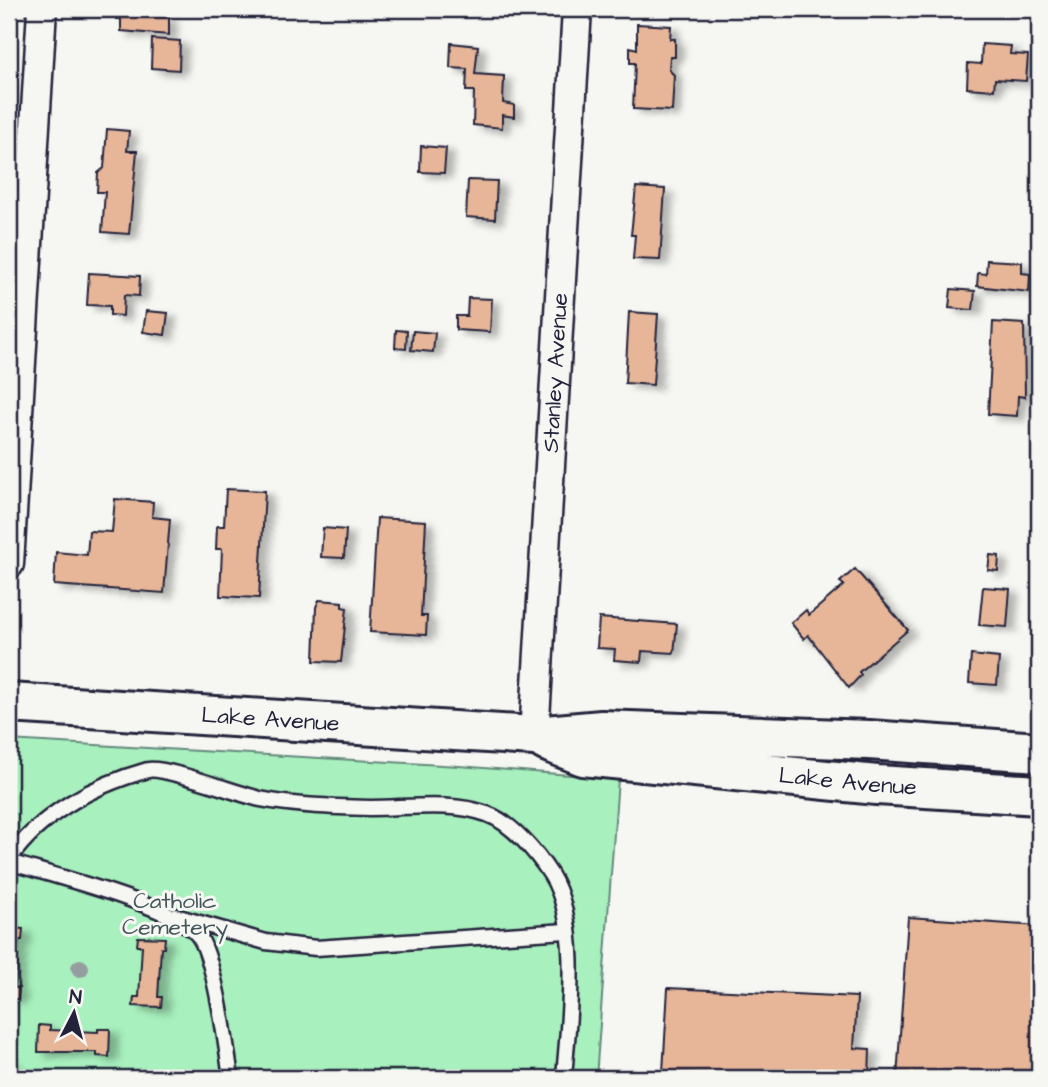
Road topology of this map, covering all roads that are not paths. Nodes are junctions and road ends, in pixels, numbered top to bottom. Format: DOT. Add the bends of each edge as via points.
graph roads {
  1 [pos="42,9"];
  2 [pos="577,9"];
  3 [pos="9,564"];
  4 [pos="9,703"];
  5 [pos="534,736"];
  6 [pos="1039,752"];
  7 [pos="1039,794"];
  8 [pos="9,860"];
  9 [pos="175,916"];
  10 [pos="566,930"];
  11 [pos="231,1078"];
  12 [pos="564,1078"];
  1 -- 3 [label="street"];
  2 -- 5 [label="street, Stanley Avenue"];
  4 -- 5 [label="main road, Lake Avenue"];
  5 -- 6 [label="main road, Lake Avenue" via="602,730"];
  5 -- 7 [label="main road, Lake Avenue" via="583,756 877,785"];
  8 -- 9 [label="lane"];
  8 -- 10 [label="lane" via="45,818 79,797 151,769 271,800 486,814 523,841 552,877"];
  9 -- 10 [label="lane" via="266,942 316,947"];
  9 -- 11 [label="lane" via="198,935 211,971"];
  10 -- 12 [label="lane" via="572,954"];
}
